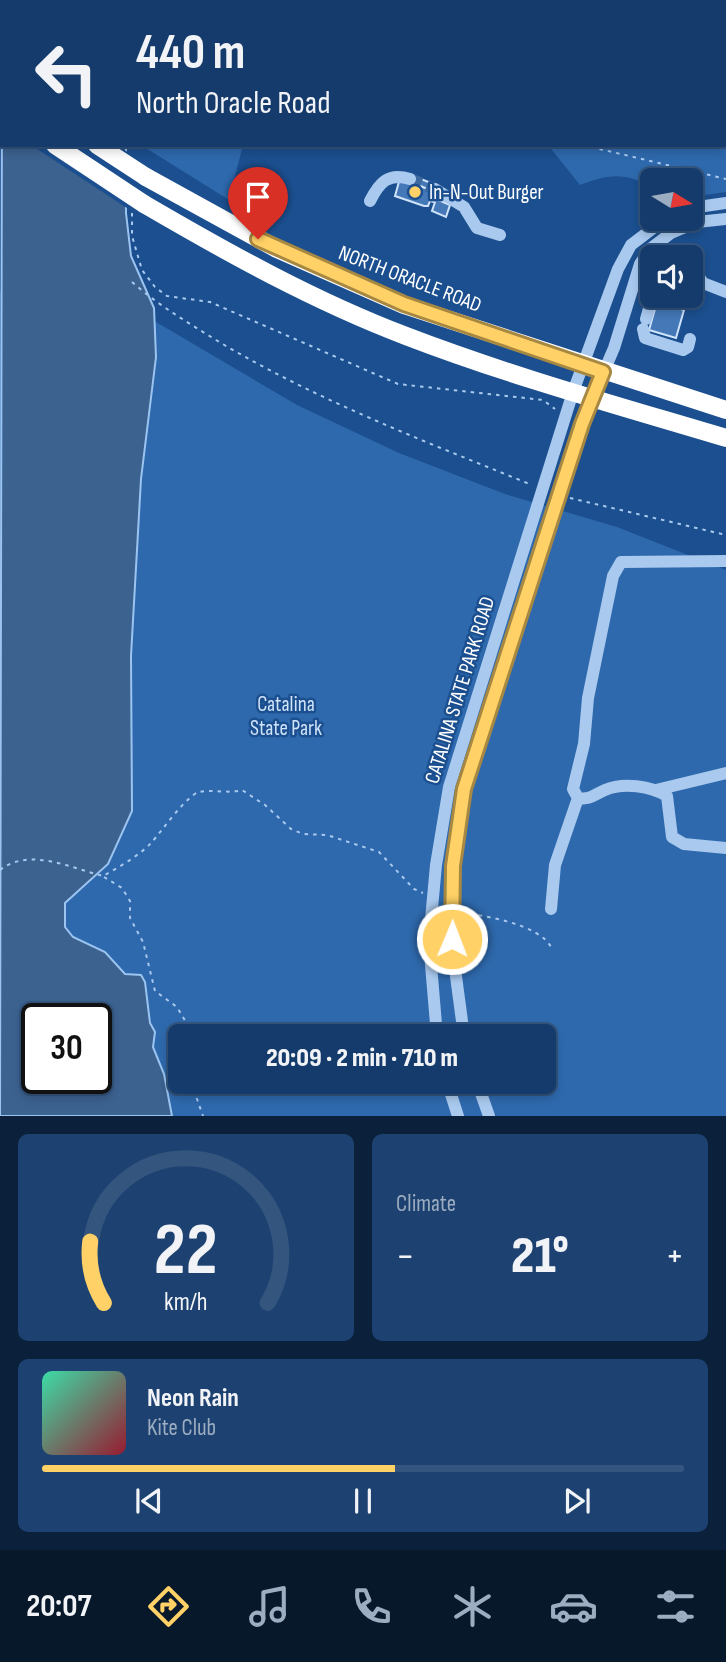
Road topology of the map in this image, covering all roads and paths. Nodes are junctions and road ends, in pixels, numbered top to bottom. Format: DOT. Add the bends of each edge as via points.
graph roads {
  1 [pos="58,147"];
  2 [pos="100,147"];
  3 [pos="591,147"];
  4 [pos="410,179"];
  5 [pos="726,179"];
  6 [pos="435,188"];
  7 [pos="370,201"];
  8 [pos="726,203"];
  9 [pos="138,206"];
  10 [pos="704,206"];
  11 [pos="726,219"];
  12 [pos="647,231"];
  13 [pos="500,235"];
  14 [pos="132,282"];
  15 [pos="703,283"];
  16 [pos="726,292"];
  17 [pos="649,308"];
  18 [pos="690,339"];
  19 [pos="583,365"];
  20 [pos="603,372"];
  21 [pos="573,392"];
  22 [pos="592,398"];
  23 [pos="726,410"];
  24 [pos="566,413"];
  25 [pos="726,438"];
  26 [pos="541,488"];
  27 [pos="559,495"];
  28 [pos="535,507"];
  29 [pos="553,513"];
  30 [pos="726,535"];
  31 [pos="726,561"];
  32 [pos="726,773"];
  33 [pos="656,790"];
  34 [pos="578,798"];
  35 [pos="726,848"];
  36 [pos="0,870"];
  37 [pos="103,876"];
  38 [pos="433,898"];
  39 [pos="452,909"];
  40 [pos="551,909"];
  41 [pos="551,947"];
  42 [pos="187,1024"];
  43 [pos="437,1024"];
  44 [pos="463,1024"];
  45 [pos="195,1094"];
  46 [pos="451,1094"];
  47 [pos="481,1094"];
  48 [pos="203,1116"];
  49 [pos="458,1116"];
  50 [pos="489,1116"];
  1 -- 9 [label="highway, bridge"];
  2 -- 19 [label="highway, NORTH ORACLE ROAD, bridge" via="277,249 340,278"];
  3 -- 5 [label="path"];
  4 -- 7 [label="street" via="388,178"];
  6 -- 13 [label="street" via="464,207 477,228"];
  8 -- 10 [label="street"];
  9 -- 21 [label="highway" via="358,316"];
  9 -- 24 [label="path" via="132,236 142,270 167,296 210,302 398,384 543,400"];
  11 -- 20 [label="street, CATALINA STATE PARK ROAD" via="687,225 660,240 644,256"];
  12 -- 19 [label="street, CATALINA STATE PARK ROAD" via="625,255"];
  14 -- 26 [label="path" via="166,309 324,400"];
  15 -- 16 [label="street"];
  17 -- 18 [label="street" via="645,338 683,349"];
  19 -- 20 [label="highway, NORTH ORACLE ROAD"];
  19 -- 21 [label="street, CATALINA STATE PARK ROAD"];
  20 -- 22 [label="street, CATALINA STATE PARK ROAD"];
  20 -- 23 [label="highway, NORTH ORACLE ROAD"];
  21 -- 22 [label="highway"];
  21 -- 24 [label="street, CATALINA STATE PARK ROAD"];
  22 -- 25 [label="highway"];
  22 -- 27 [label="street, CATALINA STATE PARK ROAD"];
  24 -- 26 [label="street, CATALINA STATE PARK ROAD"];
  26 -- 28 [label="street, CATALINA STATE PARK ROAD"];
  27 -- 29 [label="street, CATALINA STATE PARK ROAD"];
  27 -- 30 [label="path"];
  28 -- 29 [label="street"];
  28 -- 38 [label="street, CATALINA STATE PARK ROAD" via="449,787"];
  29 -- 39 [label="street, CATALINA STATE PARK ROAD" via="464,789"];
  31 -- 34 [label="street" via="621,562 613,576 588,698 584,744 573,789"];
  32 -- 33 [label="street"];
  33 -- 34 [label="street" via="620,786 590,799"];
  33 -- 35 [label="street" via="667,796 672,837 684,844"];
  34 -- 40 [label="street" via="555,865"];
  36 -- 37 [label="path" via="23,859 42,860"];
  37 -- 38 [label="path" via="152,842 189,798 199,792 242,790 291,829 379,852 414,889"];
  37 -- 42 [label="path" via="122,888 130,901 130,918 143,942 155,991 177,1007"];
  38 -- 43 [label="street, CATALINA STATE PARK ROAD" via="429,941"];
  39 -- 41 [label="path" via="497,916 506,924 547,939"];
  39 -- 44 [label="street, CATALINA STATE PARK ROAD"];
  45 -- 48 [label="path"];
  46 -- 49 [label="street"];
  47 -- 50 [label="street"];
}
